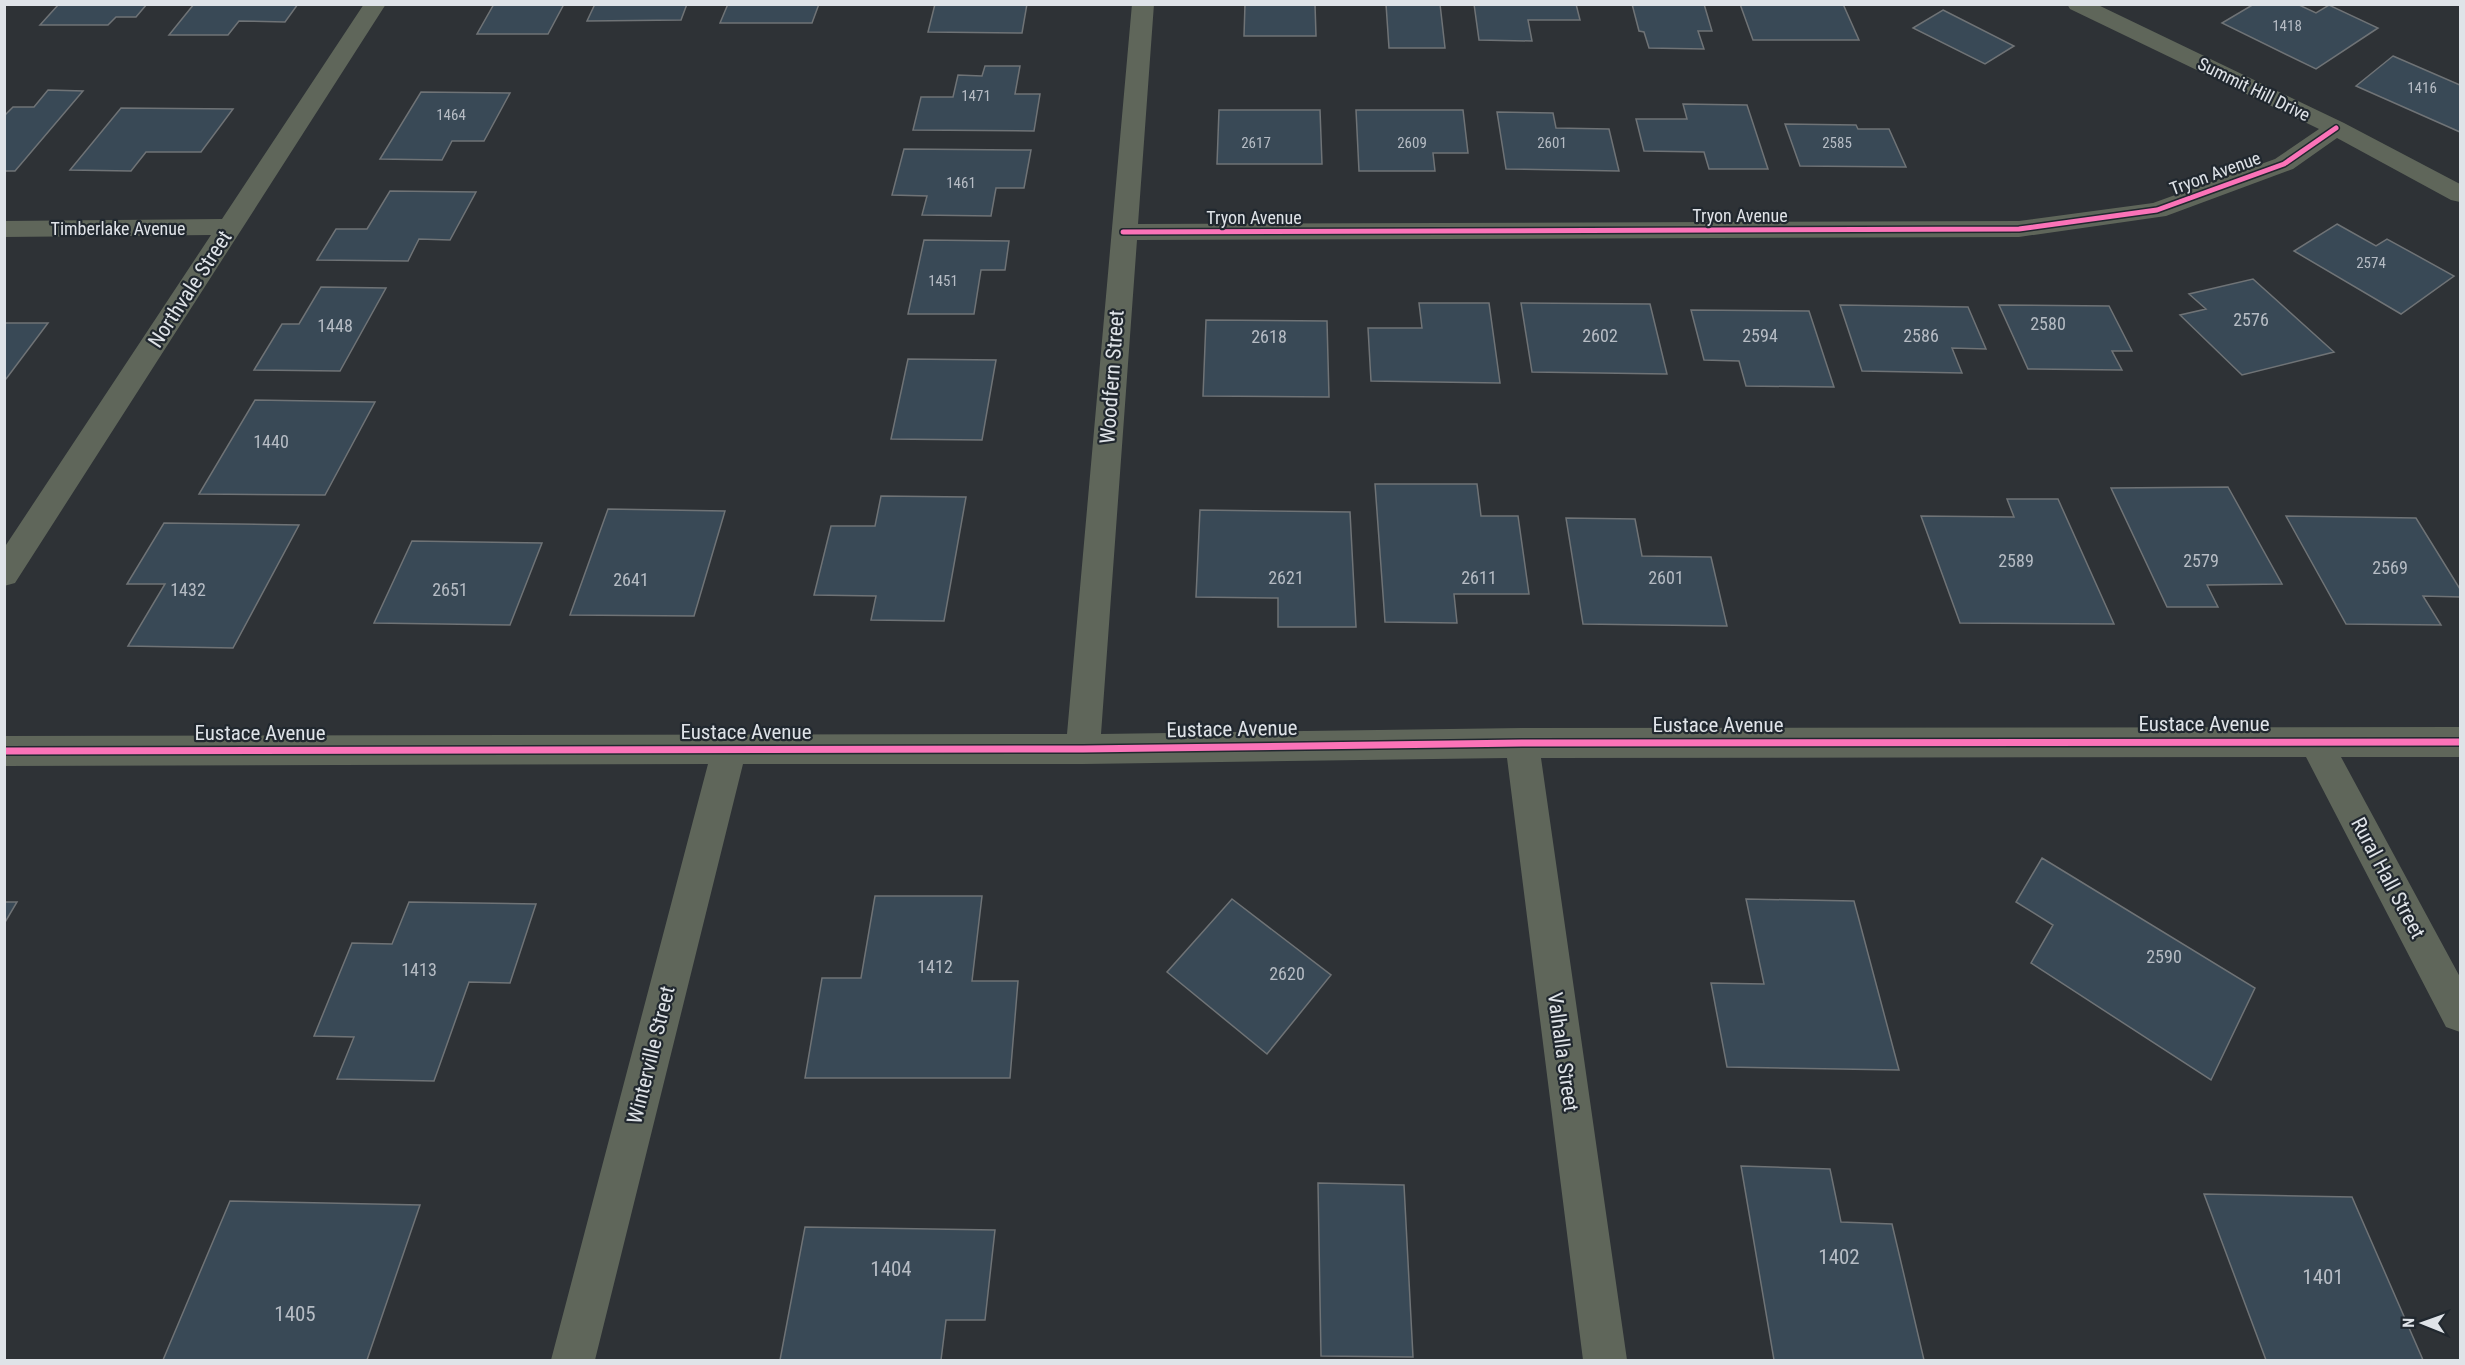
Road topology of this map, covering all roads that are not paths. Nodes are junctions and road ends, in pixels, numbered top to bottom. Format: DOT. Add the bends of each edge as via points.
graph roads {
  1 [pos="375,4"];
  2 [pos="1143,4"];
  3 [pos="2079,4"];
  4 [pos="2336,128"];
  5 [pos="2460,194"];
  6 [pos="231,227"];
  7 [pos="4,229"];
  8 [pos="1123,232"];
  9 [pos="4,574"];
  10 [pos="2316,742"];
  11 [pos="2460,742"];
  12 [pos="1522,743"];
  13 [pos="1083,749"];
  14 [pos="729,750"];
  15 [pos="4,751"];
  16 [pos="2460,1014"];
  17 [pos="573,1360"];
  18 [pos="1605,1360"];
  1 -- 6 [label="street, Northvale Street"];
  2 -- 8 [label="street, Woodfern Street"];
  3 -- 4 [label="street, Summit Hill Drive"];
  4 -- 5 [label="street, Summit Hill Drive"];
  4 -- 8 [label="street, Tryon Avenue" via="2284,164 2157,210 2019,229"];
  6 -- 7 [label="street, Timberlake Avenue"];
  6 -- 9 [label="street, Northvale Street"];
  8 -- 13 [label="street, Woodfern Street"];
  10 -- 11 [label="street, Eustace Avenue"];
  10 -- 12 [label="street, Eustace Avenue"];
  10 -- 16 [label="street, Rural Hall Street"];
  12 -- 13 [label="street, Eustace Avenue"];
  12 -- 18 [label="street, Valhalla Street"];
  13 -- 14 [label="street, Eustace Avenue"];
  14 -- 15 [label="street, Eustace Avenue"];
  14 -- 17 [label="street, Winterville Street"];
}
